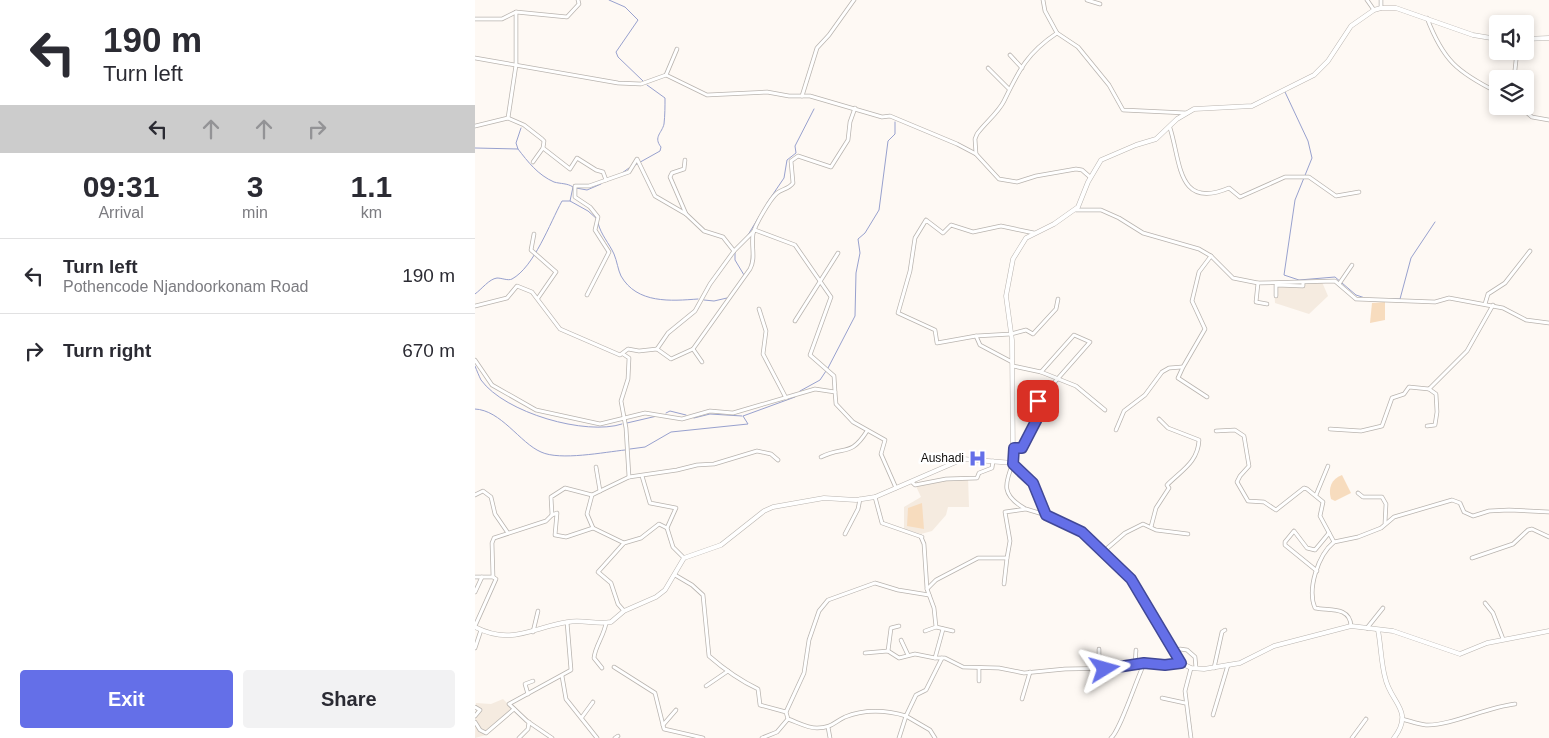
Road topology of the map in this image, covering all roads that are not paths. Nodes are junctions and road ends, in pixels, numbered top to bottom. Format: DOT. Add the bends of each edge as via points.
graph roads {
  1 [pos="579,0"];
  2 [pos="854,0"];
  3 [pos="1043,0"];
  4 [pos="1087,0"];
  5 [pos="1367,0"];
  6 [pos="1381,0"];
  7 [pos="1100,4"];
  8 [pos="1381,8"];
  9 [pos="1374,10"];
  10 [pos="516,12"];
  11 [pos="1427,18"];
  12 [pos="475,19"];
  13 [pos="1057,33"];
  14 [pos="1489,38"];
  15 [pos="1549,38"];
  16 [pos="1534,39"];
  17 [pos="677,48"];
  18 [pos="1010,55"];
  19 [pos="475,58"];
  20 [pos="515,65"];
  21 [pos="989,68"];
  22 [pos="1022,68"];
  23 [pos="666,75"];
  24 [pos="1489,87"];
  25 [pos="1009,89"];
  26 [pos="802,96"];
  27 [pos="855,108"];
  28 [pos="1186,113"];
  29 [pos="1530,115"];
  30 [pos="508,118"];
  31 [pos="1549,120"];
  32 [pos="475,126"];
  33 [pos="1170,128"];
  34 [pos="543,148"];
  35 [pos="976,154"];
  36 [pos="685,160"];
  37 [pos="533,162"];
  38 [pos="1090,177"];
  39 [pos="606,180"];
  40 [pos="1359,192"];
  41 [pos="1076,210"];
  42 [pos="686,214"];
  43 [pos="755,230"];
  44 [pos="1034,233"];
  45 [pos="534,234"];
  46 [pos="734,251"];
  47 [pos="1530,251"];
  48 [pos="838,253"];
  49 [pos="1211,256"];
  50 [pos="1352,265"];
  51 [pos="821,282"];
  52 [pos="1258,282"];
  53 [pos="1303,283"];
  54 [pos="1339,284"];
  55 [pos="587,295"];
  56 [pos="1276,296"];
  57 [pos="538,298"];
  58 [pos="1058,299"];
  59 [pos="1267,304"];
  60 [pos="1485,304"];
  61 [pos="475,306"];
  62 [pos="1493,306"];
  63 [pos="759,309"];
  64 [pos="795,321"];
  65 [pos="1549,322"];
  66 [pos="1011,334"];
  67 [pos="975,336"];
  68 [pos="657,349"];
  69 [pos="693,349"];
  70 [pos="623,354"];
  71 [pos="475,360"];
  72 [pos="702,362"];
  73 [pos="1013,364"];
  74 [pos="1183,367"];
  75 [pos="1041,372"];
  76 [pos="1056,380"];
  77 [pos="1429,389"];
  78 [pos="835,392"];
  79 [pos="1207,397"];
  80 [pos="787,398"];
  81 [pos="1105,410"];
  82 [pos="623,418"];
  83 [pos="1159,419"];
  84 [pos="1427,426"];
  85 [pos="1330,429"];
  86 [pos="1116,430"];
  87 [pos="867,431"];
  88 [pos="1216,431"];
  89 [pos="1014,448"];
  90 [pos="821,457"];
  91 [pos="778,460"];
  92 [pos="993,461"];
  93 [pos="1013,464"];
  94 [pos="1328,466"];
  95 [pos="596,467"];
  96 [pos="642,476"];
  97 [pos="629,477"];
  98 [pos="912,482"];
  99 [pos="896,489"];
  100 [pos="601,491"];
  101 [pos="1358,493"];
  102 [pos="475,494"];
  103 [pos="592,495"];
  104 [pos="1316,495"];
  105 [pos="875,497"];
  106 [pos="861,499"];
  107 [pos="1026,509"];
  108 [pos="1549,512"];
  109 [pos="552,515"];
  110 [pos="1046,516"];
  111 [pos="1385,524"];
  112 [pos="1151,527"];
  113 [pos="593,528"];
  114 [pos="667,528"];
  115 [pos="508,533"];
  116 [pos="1329,533"];
  117 [pos="845,534"];
  118 [pos="1188,534"];
  119 [pos="1549,537"];
  120 [pos="1334,542"];
  121 [pos="624,543"];
  122 [pos="1105,551"];
  123 [pos="684,558"];
  124 [pos="1007,558"];
  125 [pos="1472,558"];
  126 [pos="1317,572"];
  127 [pos="675,574"];
  128 [pos="475,576"];
  129 [pos="482,577"];
  130 [pos="493,577"];
  131 [pos="1004,584"];
  132 [pos="927,589"];
  133 [pos="475,592"];
  134 [pos="929,595"];
  135 [pos="1485,603"];
  136 [pos="1383,608"];
  137 [pos="538,611"];
  138 [pos="623,611"];
  139 [pos="567,622"];
  140 [pos="606,623"];
  141 [pos="899,626"];
  142 [pos="1351,626"];
  143 [pos="475,627"];
  144 [pos="936,627"];
  145 [pos="1367,628"];
  146 [pos="943,629"];
  147 [pos="481,630"];
  148 [pos="1225,630"];
  149 [pos="1378,630"];
  150 [pos="925,631"];
  151 [pos="953,631"];
  152 [pos="1549,631"];
  153 [pos="533,633"];
  154 [pos="1503,639"];
  155 [pos="901,640"];
  156 [pos="475,648"];
  157 [pos="1099,649"];
  158 [pos="1180,649"];
  159 [pos="1136,650"];
  160 [pos="888,651"];
  161 [pos="865,653"];
  162 [pos="909,655"];
  163 [pos="935,658"];
  164 [pos="943,658"];
  165 [pos="1144,663"];
  166 [pos="1181,663"];
  167 [pos="1135,665"];
  168 [pos="1228,666"];
  169 [pos="602,668"];
  170 [pos="614,668"];
  171 [pos="979,668"];
  172 [pos="1099,668"];
  173 [pos="1193,668"];
  174 [pos="1214,668"];
  175 [pos="728,671"];
  176 [pos="1029,672"];
  177 [pos="562,676"];
  178 [pos="533,681"];
  179 [pos="979,681"];
  180 [pos="706,686"];
  181 [pos="528,694"];
  182 [pos="1162,698"];
  183 [pos="504,699"];
  184 [pos="1022,699"];
  185 [pos="593,702"];
  186 [pos="1185,703"];
  187 [pos="509,704"];
  188 [pos="1515,704"];
  189 [pos="475,707"];
  190 [pos="514,708"];
  191 [pos="676,710"];
  192 [pos="786,712"];
  193 [pos="475,716"];
  194 [pos="906,716"];
  195 [pos="1213,716"];
  196 [pos="582,717"];
  197 [pos="788,719"];
  198 [pos="1366,719"];
  199 [pos="1403,719"];
  200 [pos="475,722"];
  201 [pos="529,722"];
  202 [pos="663,725"];
  203 [pos="828,727"];
  204 [pos="519,738"];
  205 [pos="552,738"];
  206 [pos="597,738"];
  207 [pos="703,738"];
  208 [pos="762,738"];
  209 [pos="830,738"];
  210 [pos="899,738"];
  211 [pos="935,738"];
  212 [pos="1111,738"];
  213 [pos="1191,738"];
  214 [pos="1352,738"];
  215 [pos="1393,738"];
  1 -- 10 [label="street" via="576,10 567,17"];
  2 -- 26 [label="street" via="817,48"];
  3 -- 13 [label="street"];
  4 -- 7 [label="street"];
  5 -- 9 [label="street"];
  6 -- 8 [label="street"];
  8 -- 9 [label="main road"];
  8 -- 11 [label="main road" via="1396,8"];
  9 -- 28 [label="main road" via="1351,26 1328,62 1315,75 1252,106 1194,109"];
  10 -- 12 [label="street" via="502,18"];
  10 -- 20 [label="street"];
  11 -- 14 [label="main road"];
  11 -- 24 [label="street" via="1448,61"];
  13 -- 22 [label="street" via="1033,50"];
  13 -- 28 [label="street" via="1078,47 1109,85 1123,110"];
  15 -- 16 [label="main road"];
  17 -- 23 [label="street"];
  18 -- 22 [label="street"];
  19 -- 20 [label="street"];
  20 -- 23 [label="street" via="618,83 641,84"];
  20 -- 30 [label="street"];
  21 -- 25 [label="street"];
  22 -- 25 [label="street"];
  23 -- 26 [label="street" via="707,95 767,92"];
  25 -- 35 [label="street" via="975,138"];
  26 -- 27 [label="street"];
  27 -- 35 [label="street" via="882,117 890,116"];
  27 -- 43 [label="street" via="848,140 831,167 798,156 793,158 790,164 792,185 778,192 770,201"];
  28 -- 33 [label="main road"];
  29 -- 31 [label="street"];
  30 -- 32 [label="street"];
  30 -- 34 [label="street" via="542,139"];
  33 -- 38 [label="main road" via="1156,139 1101,160"];
  33 -- 40 [label="street" via="1179,172 1192,189 1213,195 1229,188 1239,197 1285,177 1309,177 1336,196"];
  34 -- 37 [label="street"];
  34 -- 39 [label="street" via="570,169 577,158 603,172"];
  35 -- 38 [label="street" via="999,179 1017,182 1069,169 1082,170"];
  36 -- 42 [label="street" via="684,169 670,177"];
  38 -- 41 [label="main road"];
  39 -- 42 [label="street" via="629,172 637,158 655,196"];
  39 -- 55 [label="street" via="589,186 575,186 575,197 598,217 595,230 609,252"];
  41 -- 44 [label="main road"];
  41 -- 49 [label="street" via="1101,210 1143,233 1199,249"];
  42 -- 46 [label="street" via="703,231 723,237"];
  43 -- 46 [label="street"];
  43 -- 51 [label="street" via="795,245"];
  43 -- 69 [label="street" via="754,263"];
  44 -- 66 [label="main road" via="1019,247 1007,283"];
  44 -- 67 [label="street" via="1001,226 973,232 951,225 943,233 926,220 915,238 898,313 935,330 937,343"];
  45 -- 57 [label="street" via="531,250 556,272"];
  46 -- 68 [label="street" via="695,312 668,333"];
  47 -- 60 [label="street" via="1505,283 1488,294"];
  48 -- 51 [label="street"];
  49 -- 52 [label="street" via="1233,278"];
  49 -- 74 [label="street" via="1199,272 1192,300 1205,329"];
  50 -- 54 [label="street"];
  51 -- 64 [label="street"];
  51 -- 78 [label="street" via="831,297 810,355 833,376"];
  52 -- 53 [label="street"];
  52 -- 59 [label="street" via="1256,302"];
  53 -- 54 [label="street" via="1328,280"];
  53 -- 56 [label="street" via="1303,286 1276,285"];
  54 -- 60 [label="street" via="1356,299 1435,302 1449,298"];
  57 -- 61 [label="street" via="517,286 507,298"];
  57 -- 70 [label="street" via="560,329"];
  58 -- 66 [label="street" via="1056,309 1033,334 1026,330"];
  60 -- 62 [label="street"];
  62 -- 65 [label="street" via="1526,320"];
  62 -- 77 [label="street" via="1467,351"];
  63 -- 80 [label="street" via="766,331 763,354"];
  66 -- 67 [label="street"];
  66 -- 73 [label="main road"];
  67 -- 73 [label="street" via="980,345"];
  68 -- 69 [label="street" via="671,359"];
  68 -- 70 [label="street" via="628,349"];
  69 -- 72 [label="street"];
  70 -- 82 [label="street" via="629,358 628,378 621,401"];
  71 -- 82 [label="street" via="492,386 536,410 600,424"];
  73 -- 75 [label="street"];
  73 -- 89 [label="main road" via="1011,415"];
  74 -- 79 [label="street" via="1178,378"];
  74 -- 86 [label="street" via="1162,372 1145,395 1124,411"];
  75 -- 76 [label="street"];
  75 -- 76 [label="street" via="1074,335 1090,342"];
  76 -- 81 [label="street" via="1075,386"];
  76 -- 89 [label="street" via="1038,401 1037,419 1024,445"];
  77 -- 84 [label="street" via="1436,394 1437,412 1435,425"];
  77 -- 85 [label="street" via="1409,387 1404,394 1392,398 1382,426 1361,431"];
  78 -- 80 [label="street" via="815,389"];
  78 -- 87 [label="street" via="836,404"];
  80 -- 82 [label="street" via="733,413 710,411 682,419 649,412"];
  82 -- 97 [label="street" via="627,428"];
  83 -- 112 [label="street" via="1168,428 1199,440 1199,443 1197,456 1167,485 1169,488 1156,508"];
  87 -- 90 [label="street" via="859,443 848,450 833,451"];
  87 -- 99 [label="street" via="885,440 881,454"];
  88 -- 104 [label="street" via="1235,430 1244,436 1249,466 1237,482 1248,501 1264,502 1276,510 1304,488"];
  89 -- 93 [label="main road"];
  91 -- 96 [label="street" via="771,454 757,451 726,462 697,464"];
  92 -- 93 [label="main road"];
  92 -- 98 [label="main road" via="958,461"];
  92 -- 98 [label="street" via="991,468 979,472 977,478 915,485"];
  93 -- 107 [label="street" via="1006,487 1012,500"];
  93 -- 110 [label="main road" via="1033,483"];
  94 -- 104 [label="street"];
  95 -- 100 [label="street"];
  96 -- 97 [label="street"];
  96 -- 114 [label="street" via="650,503 676,508"];
  97 -- 100 [label="street"];
  98 -- 99 [label="main road"];
  99 -- 105 [label="main road"];
  100 -- 103 [label="street"];
  101 -- 111 [label="street" via="1363,497 1382,497 1386,504"];
  102 -- 115 [label="street" via="483,491 491,497 495,514"];
  103 -- 109 [label="street" via="564,488 551,497"];
  103 -- 113 [label="street" via="587,514"];
  104 -- 116 [label="street" via="1323,502 1320,516"];
  105 -- 106 [label="main road"];
  105 -- 132 [label="street" via="882,523 923,537"];
  106 -- 117 [label="street"];
  106 -- 123 [label="main road" via="835,497 773,507 763,511 721,545"];
  107 -- 110 [label="street"];
  107 -- 124 [label="street" via="1005,513 1010,541"];
  108 -- 111 [label="street" via="1509,510 1473,516 1452,500 1399,515"];
  109 -- 113 [label="street" via="557,514 555,535 566,537"];
  109 -- 115 [label="street" via="546,521"];
  110 -- 122 [label="main road" via="1082,532"];
  111 -- 120 [label="street" via="1360,536"];
  112 -- 118 [label="street"];
  112 -- 122 [label="street" via="1140,525 1125,533"];
  113 -- 121 [label="street"];
  114 -- 121 [label="street" via="659,524 641,538"];
  114 -- 123 [label="street" via="673,548"];
  115 -- 130 [label="street" via="494,538 492,543"];
  116 -- 120 [label="street"];
  116 -- 126 [label="street" via="1315,550 1307,548 1294,531 1285,542"];
  119 -- 125 [label="street" via="1532,529 1513,544"];
  120 -- 126 [label="street"];
  121 -- 138 [label="street" via="598,572 611,583 617,604"];
  122 -- 166 [label="main road" via="1141,592"];
  123 -- 127 [label="main road"];
  124 -- 131 [label="street"];
  124 -- 132 [label="street" via="978,558 936,580"];
  126 -- 142 [label="street" via="1311,588 1315,608 1338,610 1351,619"];
  127 -- 138 [label="main road" via="656,597"];
  127 -- 175 [label="street" via="702,594 709,656"];
  128 -- 129 [label="street"];
  129 -- 130 [label="street"];
  129 -- 133 [label="street"];
  130 -- 143 [label="street" via="496,582"];
  132 -- 134 [label="street"];
  134 -- 144 [label="street"];
  134 -- 192 [label="street" via="875,583 828,600 816,618 804,673"];
  135 -- 154 [label="street" via="1493,613"];
  136 -- 145 [label="street"];
  137 -- 153 [label="street"];
  138 -- 140 [label="main road"];
  139 -- 140 [label="main road"];
  139 -- 153 [label="main road"];
  139 -- 177 [label="street" via="571,670"];
  140 -- 169 [label="street" via="594,658"];
  141 -- 160 [label="street" via="891,628"];
  142 -- 145 [label="main road"];
  142 -- 168 [label="main road" via="1274,646"];
  143 -- 147 [label="main road"];
  144 -- 146 [label="street"];
  144 -- 150 [label="street"];
  145 -- 149 [label="main road"];
  146 -- 151 [label="street"];
  146 -- 163 [label="street"];
  147 -- 153 [label="main road" via="506,636"];
  147 -- 156 [label="street"];
  148 -- 174 [label="street"];
  149 -- 154 [label="main road" via="1393,631 1460,654"];
  149 -- 199 [label="main road" via="1385,679 1402,708"];
  152 -- 154 [label="main road"];
  155 -- 162 [label="street"];
  157 -- 172 [label="street"];
  158 -- 173 [label="street" via="1195,657"];
  159 -- 167 [label="street"];
  160 -- 161 [label="street"];
  160 -- 162 [label="street" via="899,658"];
  162 -- 163 [label="street"];
  163 -- 164 [label="street"];
  164 -- 171 [label="street" via="963,667"];
  164 -- 194 [label="street" via="926,690 916,695"];
  165 -- 166 [label="street"];
  165 -- 167 [label="street"];
  165 -- 212 [label="street" via="1120,727"];
  166 -- 173 [label="main road"];
  167 -- 172 [label="street"];
  168 -- 174 [label="main road"];
  168 -- 195 [label="street"];
  170 -- 202 [label="street" via="655,693"];
  171 -- 176 [label="street"];
  171 -- 179 [label="street"];
  172 -- 176 [label="street"];
  173 -- 174 [label="main road"];
  173 -- 186 [label="street" via="1185,691"];
  175 -- 180 [label="street"];
  175 -- 192 [label="street" via="758,690 761,705"];
  176 -- 184 [label="street"];
  177 -- 181 [label="street"];
  177 -- 196 [label="street" via="566,699"];
  178 -- 181 [label="street" via="525,684"];
  181 -- 187 [label="street"];
  182 -- 186 [label="street"];
  183 -- 187 [label="street"];
  185 -- 196 [label="street"];
  186 -- 213 [label="street"];
  187 -- 190 [label="street"];
  188 -- 199 [label="street" via="1496,706 1440,723 1425,725"];
  189 -- 193 [label="street" via="480,710"];
  190 -- 200 [label="street" via="486,732 480,730"];
  190 -- 201 [label="street"];
  191 -- 202 [label="street"];
  192 -- 197 [label="street"];
  194 -- 203 [label="street" via="892,712 862,712 844,717 838,724"];
  194 -- 210 [label="street"];
  194 -- 211 [label="street" via="929,730"];
  196 -- 206 [label="street"];
  197 -- 203 [label="street" via="809,727"];
  197 -- 208 [label="street" via="777,732"];
  198 -- 214 [label="street"];
  199 -- 215 [label="main road"];
  201 -- 204 [label="street" via="528,729"];
  201 -- 205 [label="street"];
  202 -- 207 [label="street" via="663,729"];
  203 -- 209 [label="street"];
}
